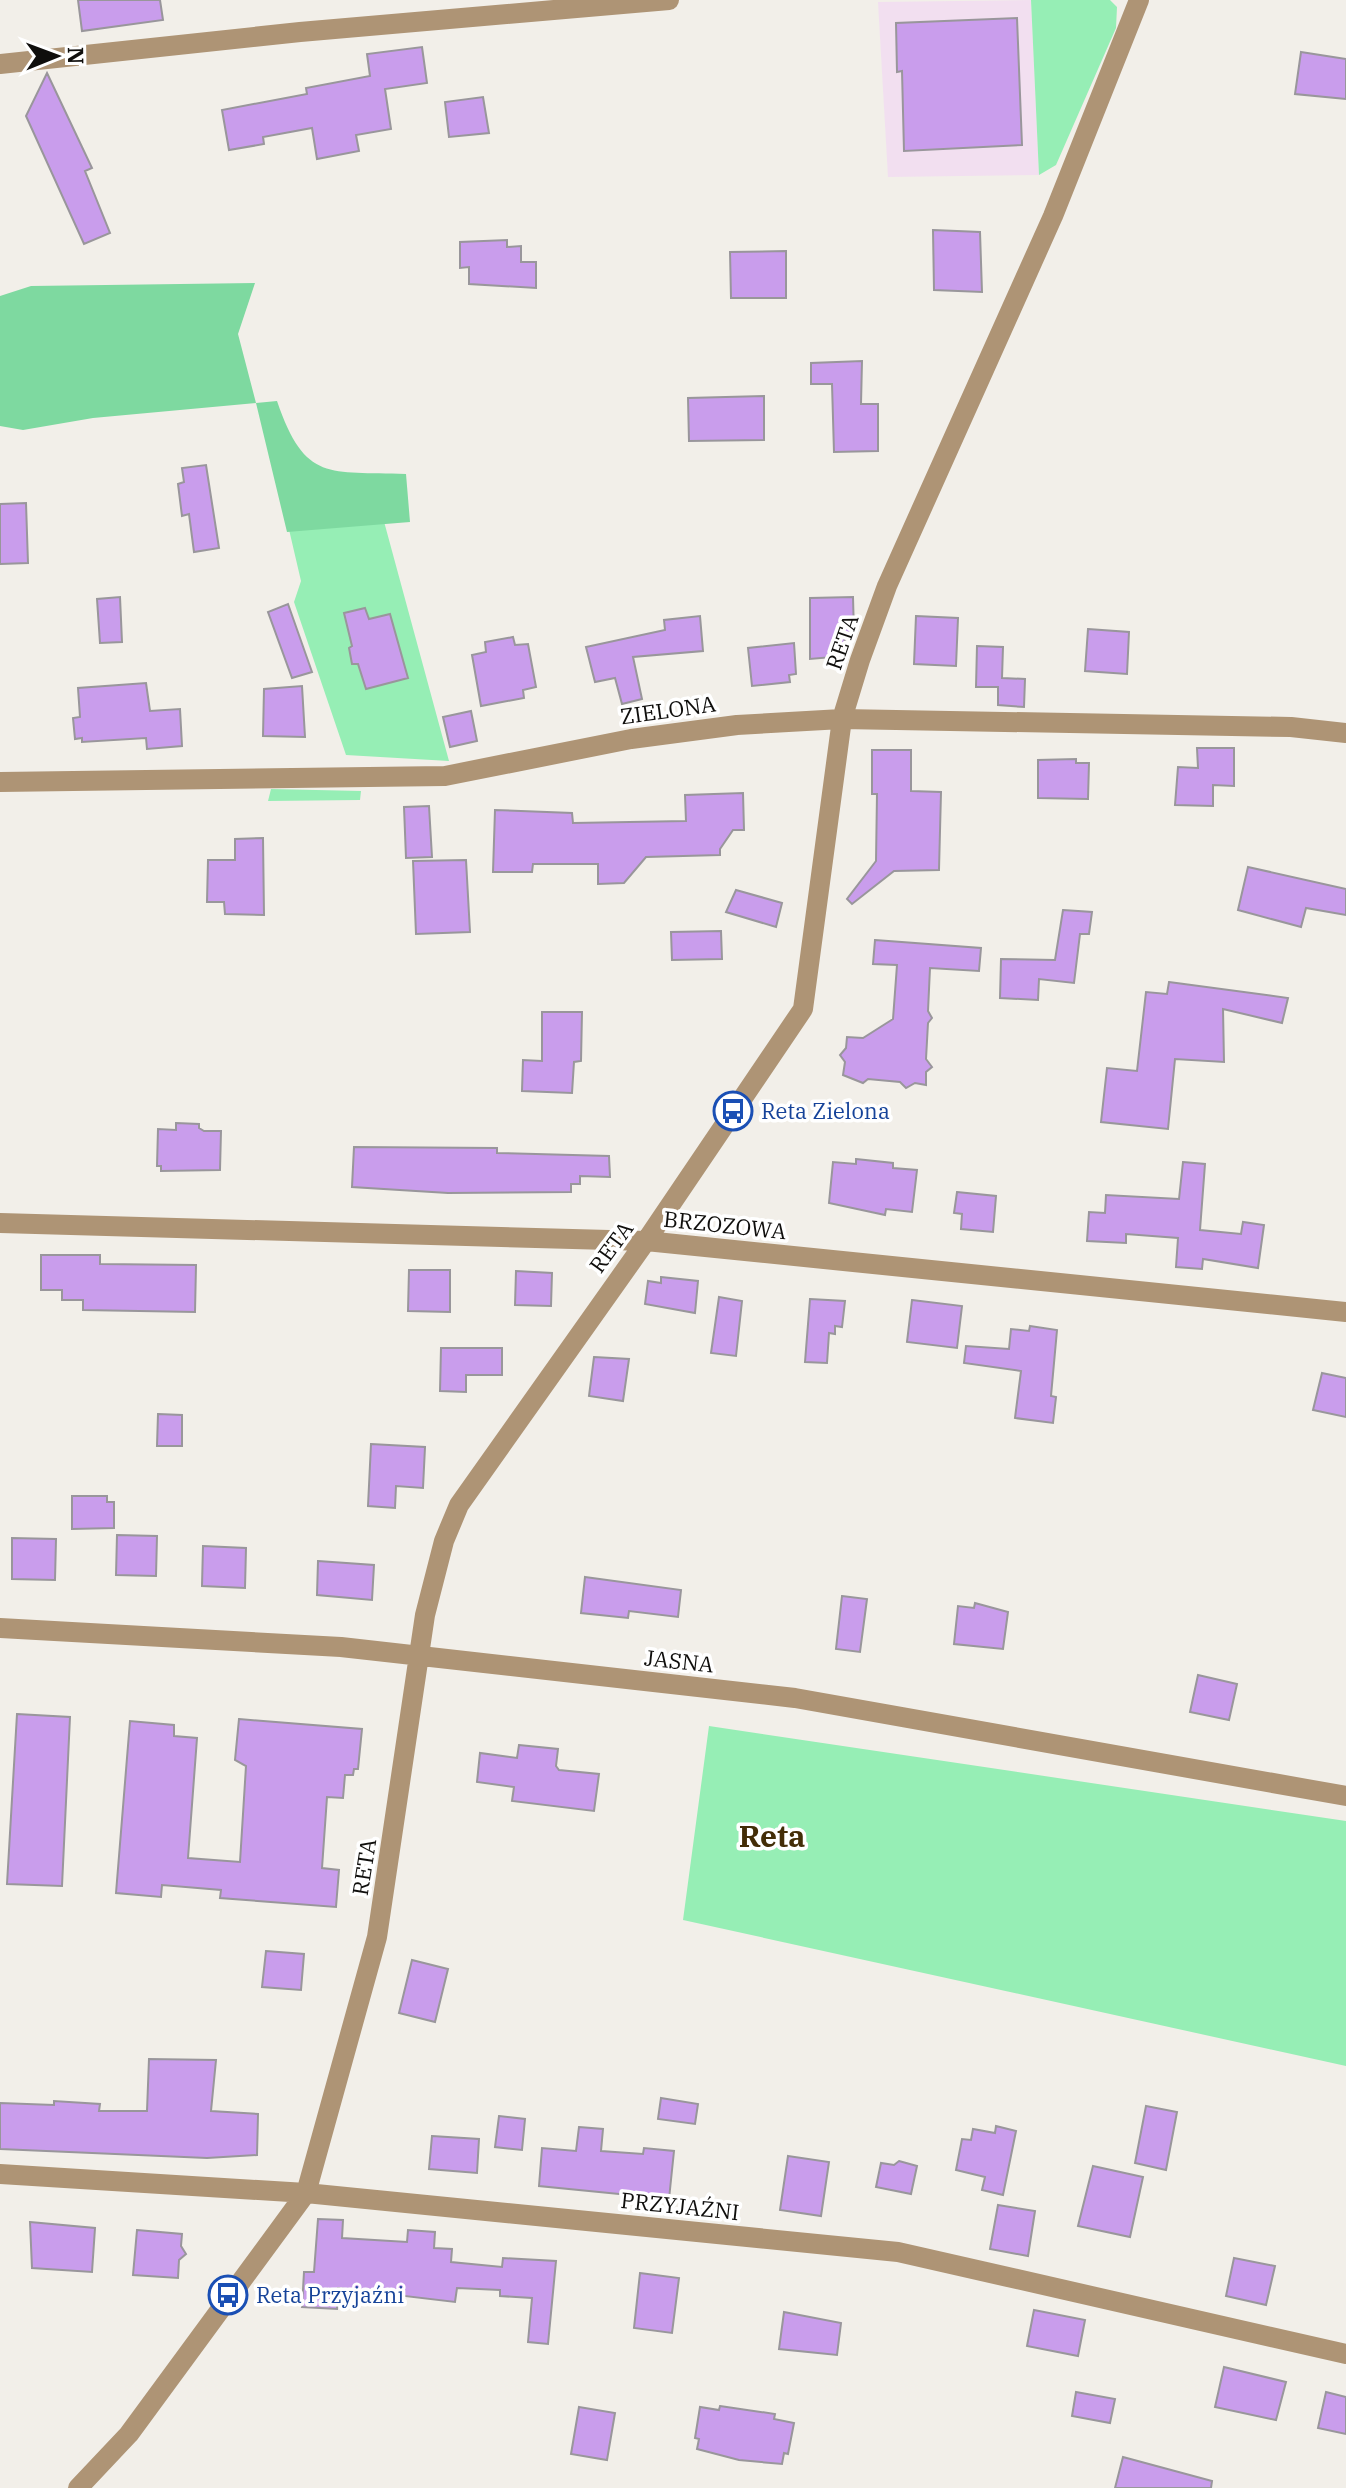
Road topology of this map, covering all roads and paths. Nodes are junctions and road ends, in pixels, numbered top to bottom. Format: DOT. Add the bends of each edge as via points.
graph roads {
  1 [pos="669,0"];
  2 [pos="1139,0"];
  3 [pos="0,64"];
  4 [pos="842,719"];
  5 [pos="1346,733"];
  6 [pos="0,782"];
  7 [pos="0,1223"];
  8 [pos="646,1241"];
  9 [pos="1346,1312"];
  10 [pos="0,1628"];
  11 [pos="419,1655"];
  12 [pos="1346,1796"];
  13 [pos="0,2174"];
  14 [pos="306,2193"];
  15 [pos="1346,2354"];
  16 [pos="78,2488"];
  1 -- 3 [label="street"];
  2 -- 4 [label="street, RETA" via="1053,216 887,586"];
  4 -- 5 [label="street, ZIELONA" via="1291,727"];
  4 -- 6 [label="street, ZIELONA" via="646,737 445,776"];
  4 -- 8 [label="street, RETA" via="803,1009"];
  7 -- 8 [label="street, BRZOZOWA"];
  8 -- 9 [label="street, BRZOZOWA"];
  8 -- 11 [label="street, RETA" via="459,1505 432,1584"];
  10 -- 11 [label="street, JASNA"];
  11 -- 12 [label="street, JASNA" via="795,1698"];
  11 -- 14 [label="street, RETA" via="377,1937"];
  13 -- 14 [label="street, PRZYJAŹNI"];
  14 -- 15 [label="street, PRZYJAŹNI" via="898,2252"];
  14 -- 16 [label="street, RETA" via="129,2434"];
}
